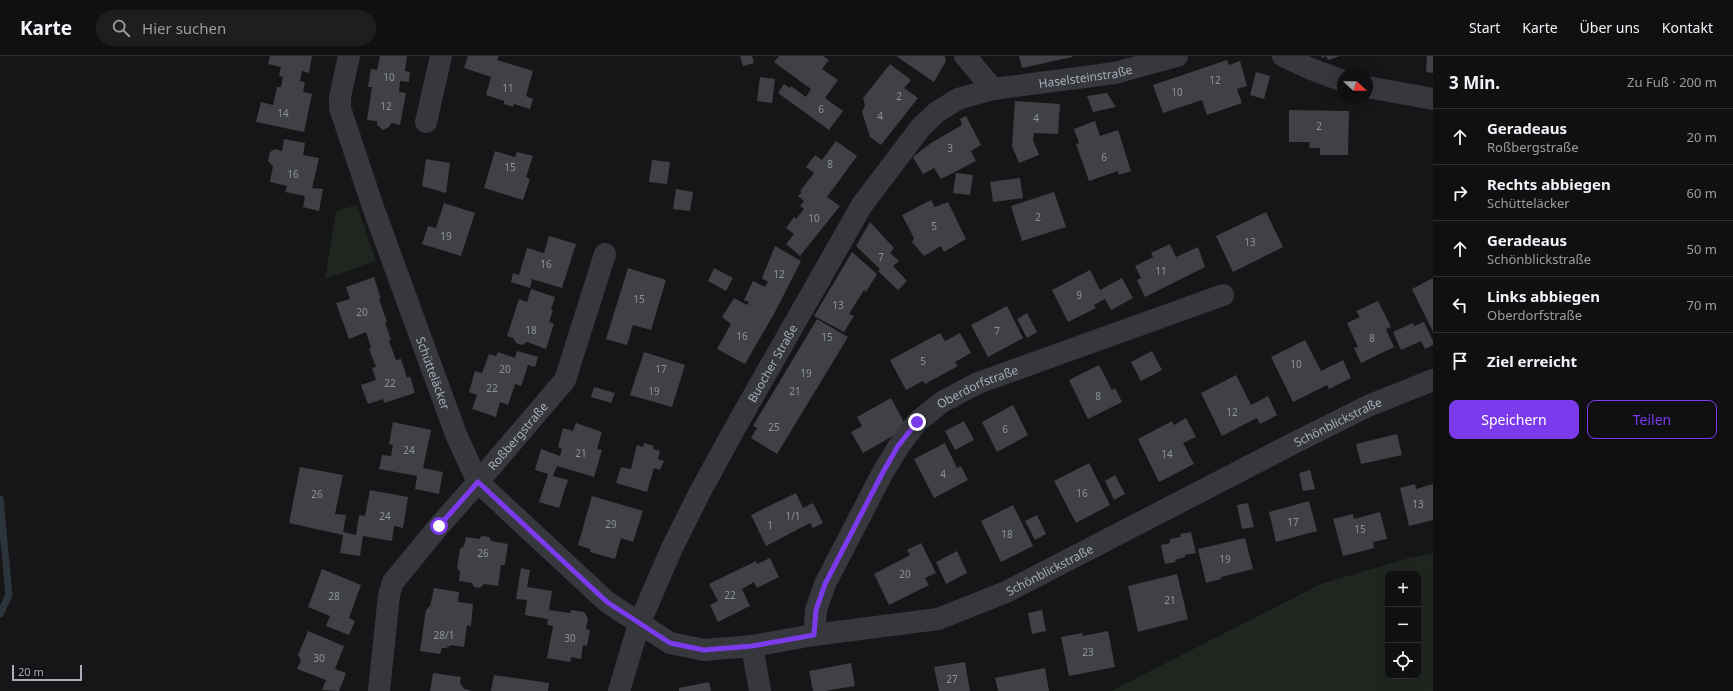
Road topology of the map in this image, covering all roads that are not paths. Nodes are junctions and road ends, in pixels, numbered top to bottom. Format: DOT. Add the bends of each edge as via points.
graph roads {
  1 [pos="349,56"];
  2 [pos="441,56"];
  3 [pos="965,56"];
  4 [pos="1177,56"];
  5 [pos="1283,56"];
  6 [pos="1337,79"];
  7 [pos="1373,87"];
  8 [pos="993,89"];
  9 [pos="1433,100"];
  10 [pos="426,122"];
  11 [pos="604,254"];
  12 [pos="1223,295"];
  13 [pos="1433,380"];
  14 [pos="478,482"];
  15 [pos="639,624"];
  16 [pos="814,635"];
  17 [pos="752,646"];
  18 [pos="379,691"];
  19 [pos="619,691"];
  20 [pos="760,691"];
  1 -- 14 [label="street, Schütteläcker" via="340,96 340,108 374,210 457,437"];
  2 -- 10 [label="street"];
  3 -- 8 [label="street"];
  4 -- 8 [label="street, Haselsteinstraße" via="1115,73"];
  5 -- 6 [label="street"];
  7 -- 9 [label="street"];
  8 -- 15 [label="street, Buocher Straße" via="958,99 937,112 921,127 862,205 701,490"];
  11 -- 14 [label="street, Roßbergstraße" via="565,380"];
  12 -- 16 [label="street, Oberdorfstraße" via="978,383 942,402 917,422 898,446 883,472 825,584 816,610"];
  13 -- 16 [label="street, Schönblickstraße" via="1368,406 1006,592 938,618"];
  14 -- 15 [label="street, Schütteläcker" via="607,602"];
  14 -- 18 [label="street, Roßbergstraße" via="393,582 389,595"];
  15 -- 17 [label="street, Schönblickstraße" via="670,643 704,650"];
  15 -- 19 [label="street, Buocher Straße"];
  16 -- 17 [label="street, Schönblickstraße"];
  17 -- 20 [label="street"];
}
